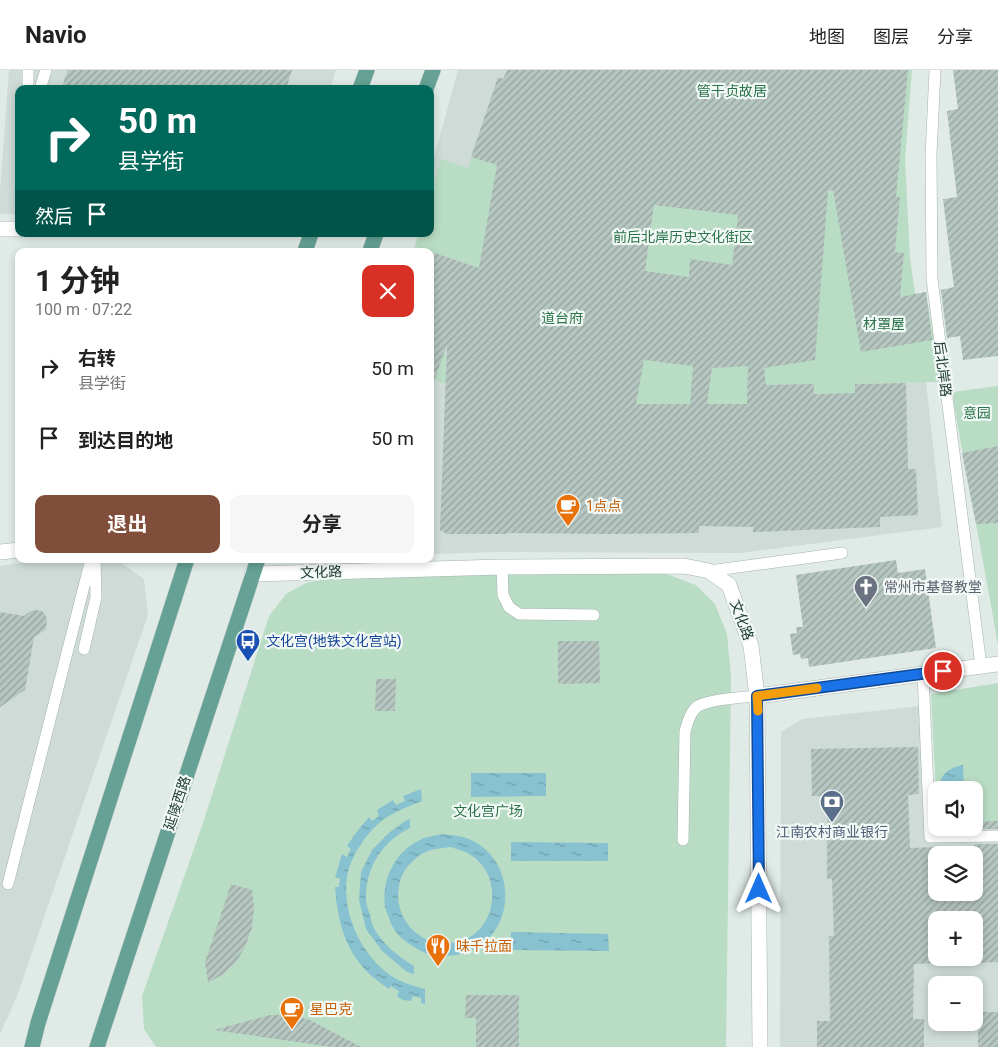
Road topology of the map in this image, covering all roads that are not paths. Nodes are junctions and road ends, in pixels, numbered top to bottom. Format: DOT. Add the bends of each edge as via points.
graph roads {
  1 [pos="28,70"];
  2 [pos="46,70"];
  3 [pos="366,70"];
  4 [pos="433,70"];
  5 [pos="935,70"];
  6 [pos="28,85"];
  7 [pos="41,85"];
  8 [pos="361,85"];
  9 [pos="427,85"];
  10 [pos="15,228"];
  11 [pos="0,229"];
  12 [pos="15,550"];
  13 [pos="0,552"];
  14 [pos="842,553"];
  15 [pos="90,563"];
  16 [pos="95,563"];
  17 [pos="184,563"];
  18 [pos="256,563"];
  19 [pos="502,568"];
  20 [pos="709,571"];
  21 [pos="252,574"];
  22 [pos="594,615"];
  23 [pos="84,649"];
  24 [pos="998,664"];
  25 [pos="982,666"];
  26 [pos="923,674"];
  27 [pos="757,696"];
  28 [pos="998,836"];
  29 [pos="683,840"];
  30 [pos="8,884"];
  31 [pos="32,1047"];
  32 [pos="97,1047"];
  33 [pos="760,1047"];
  1 -- 6 [label="lane"];
  2 -- 7 [label="lane"];
  3 -- 8 [label="main road"];
  4 -- 9 [label="main road"];
  5 -- 25 [label="lane, 后北岸路" via="931,155 932,279"];
  10 -- 11 [label="street"];
  12 -- 13 [label="street"];
  14 -- 20 [label="lane"];
  15 -- 30 [label="lane"];
  16 -- 23 [label="lane" via="96,597"];
  17 -- 31 [label="main road"];
  18 -- 21 [label="main road, 延陵西路"];
  19 -- 20 [label="street, 文化路" via="684,566"];
  19 -- 21 [label="street, 文化路"];
  19 -- 22 [label="lane" via="503,595 509,607 519,614"];
  20 -- 27 [label="street, 文化路" via="729,585 751,646"];
  21 -- 32 [label="main road, 延陵西路"];
  24 -- 25 [label="street"];
  25 -- 26 [label="street"];
  26 -- 27 [label="street"];
  26 -- 28 [label="lane" via="930,837"];
  27 -- 29 [label="lane" via="698,706 690,716 686,730"];
  27 -- 33 [label="street, 文化路"];
}
